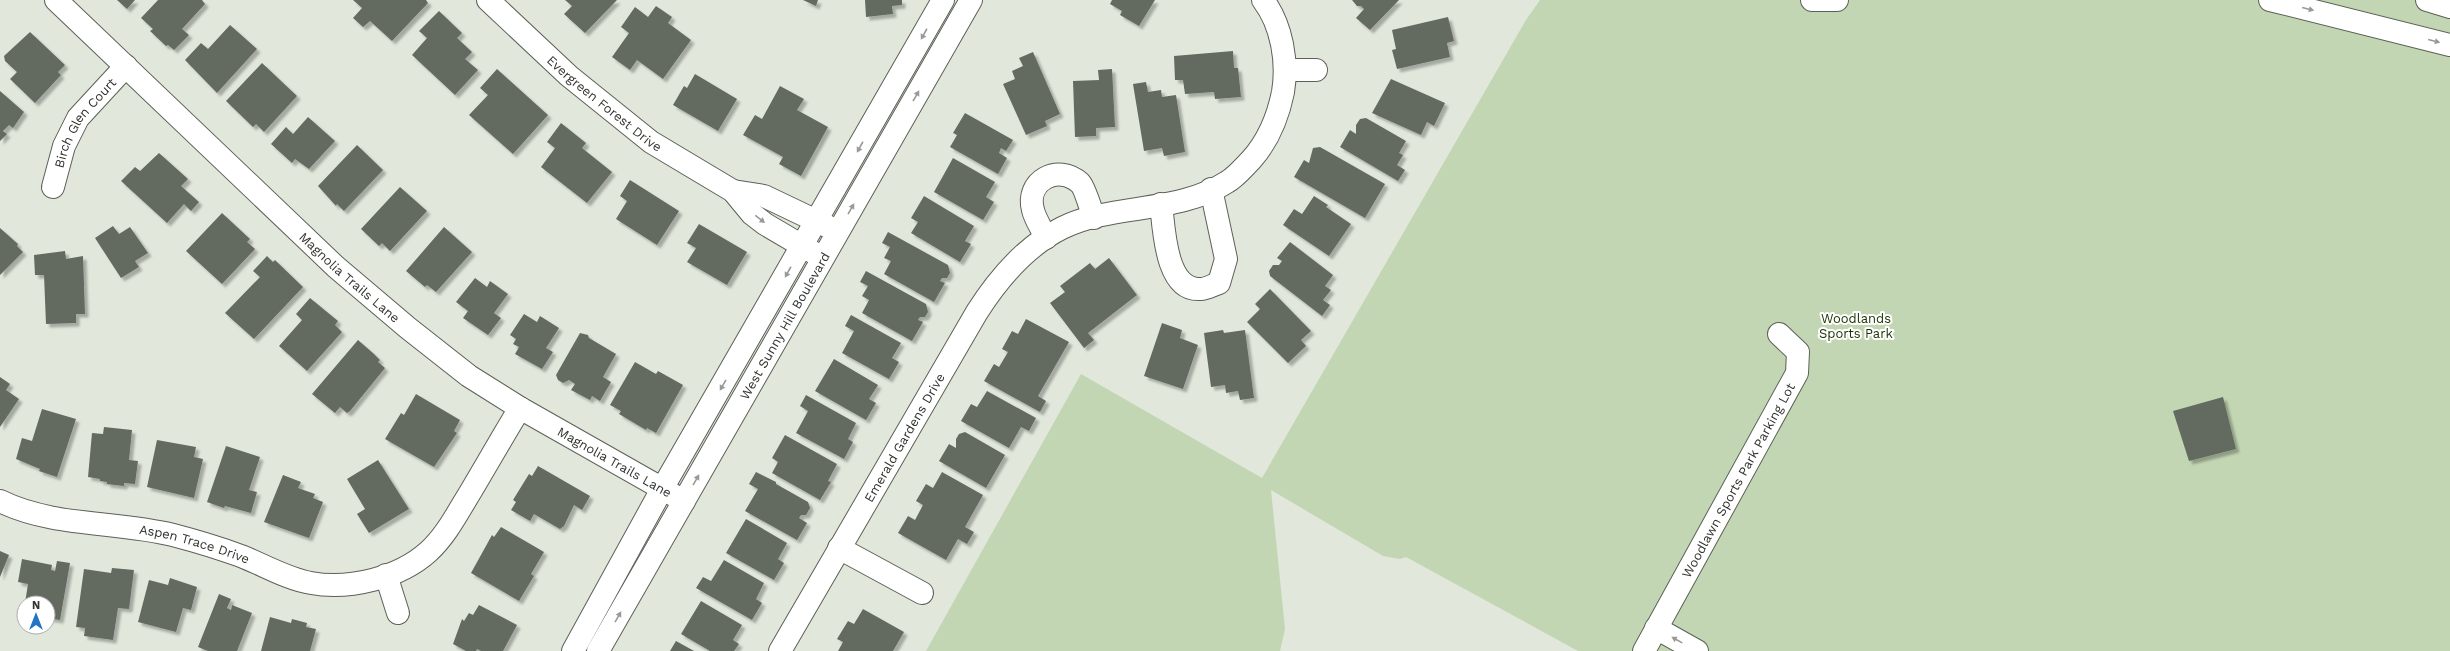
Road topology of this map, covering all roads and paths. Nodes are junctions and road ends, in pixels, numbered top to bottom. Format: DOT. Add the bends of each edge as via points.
graph roads {
  1 [pos="56,0"];
  2 [pos="488,0"];
  3 [pos="943,0"];
  4 [pos="971,0"];
  5 [pos="1263,0"];
  6 [pos="1812,0"];
  7 [pos="1837,0"];
  8 [pos="2270,0"];
  9 [pos="2427,0"];
  10 [pos="2450,7"];
  11 [pos="2450,45"];
  12 [pos="126,66"];
  13 [pos="1285,70"];
  14 [pos="1316,70"];
  15 [pos="53,187"];
  16 [pos="1211,189"];
  17 [pos="734,191"];
  18 [pos="1161,204"];
  19 [pos="1094,218"];
  20 [pos="816,222"];
  21 [pos="838,231"];
  22 [pos="1046,238"];
  23 [pos="803,246"];
  24 [pos="823,258"];
  25 [pos="1779,334"];
  26 [pos="520,408"];
  27 [pos="662,489"];
  28 [pos="0,501"];
  29 [pos="684,501"];
  30 [pos="839,548"];
  31 [pos="386,575"];
  32 [pos="922,593"];
  33 [pos="398,613"];
  34 [pos="1656,628"];
  35 [pos="573,651"];
  36 [pos="598,651"];
  37 [pos="780,651"];
  38 [pos="1644,651"];
  39 [pos="1697,651"];
  1 -- 12 [label="street, Magnolia Trails Lane"];
  2 -- 17 [label="street, Evergreen Forest Drive" via="569,76 651,142"];
  3 -- 20 [label="street, West Sunny Hill Boulevard, one-way"];
  21 -- 4 [label="street, West Sunny Hill Boulevard, one-way"];
  5 -- 13 [label="street, Emerald Gardens Drive" via="1281,42"];
  6 -- 7 [label="street"];
  8 -- 11 [label="street, one-way"];
  9 -- 10 [label="street"];
  12 -- 15 [label="street, Birch Glen Court" via="78,118 64,146"];
  12 -- 26 [label="street, Magnolia Trails Lane" via="341,271 469,376"];
  13 -- 14 [label="street"];
  13 -- 16 [label="street, Emerald Gardens Drive" via="1281,103 1261,149 1227,182"];
  16 -- 18 [label="street, Emerald Gardens Drive"];
  16 -- 18 [label="street" via="1226,259 1219,283 1201,289 1186,285 1174,270 1168,255"];
  17 -- 20 [label="street, Evergreen Forest Drive" via="764,196"];
  17 -- 23 [label="street, Evergreen Forest Drive, one-way" via="752,214"];
  18 -- 19 [label="street, Emerald Gardens Drive" via="1122,210"];
  19 -- 22 [label="street, Emerald Gardens Drive" via="1062,228"];
  19 -- 22 [label="street" via="1081,184 1069,175 1053,174 1040,182 1033,192 1032,209"];
  20 -- 21 [label="street, Evergreen Forest Drive"];
  20 -- 23 [label="street, West Sunny Hill Boulevard"];
  21 -- 24 [label="street, West Sunny Hill Boulevard"];
  22 -- 30 [label="street, Emerald Gardens Drive" via="1021,258 988,295"];
  23 -- 24 [label="street, Evergreen Forest Drive"];
  23 -- 27 [label="street, West Sunny Hill Boulevard, one-way"];
  29 -- 24 [label="street, West Sunny Hill Boulevard, one-way"];
  25 -- 34 [label="street, Woodlawn Sports Park Parking Lot" via="1798,352 1797,373"];
  26 -- 27 [label="street, Magnolia Trails Lane"];
  26 -- 31 [label="street, Aspen Trace Drive" via="441,537 428,552 415,561"];
  27 -- 29 [label="street, Magnolia Trails Lane"];
  27 -- 35 [label="street, West Sunny Hill Boulevard"];
  28 -- 31 [label="street, Aspen Trace Drive" via="17,510 128,527 214,546 310,583 348,584"];
  36 -- 29 [label="street, West Sunny Hill Boulevard, one-way"];
  30 -- 32 [label="street"];
  30 -- 37 [label="street, Emerald Gardens Drive"];
  31 -- 33 [label="street"];
  34 -- 38 [label="street, Woodlawn Sports Park Parking Lot"];
  39 -- 34 [label="street, one-way"];
}
